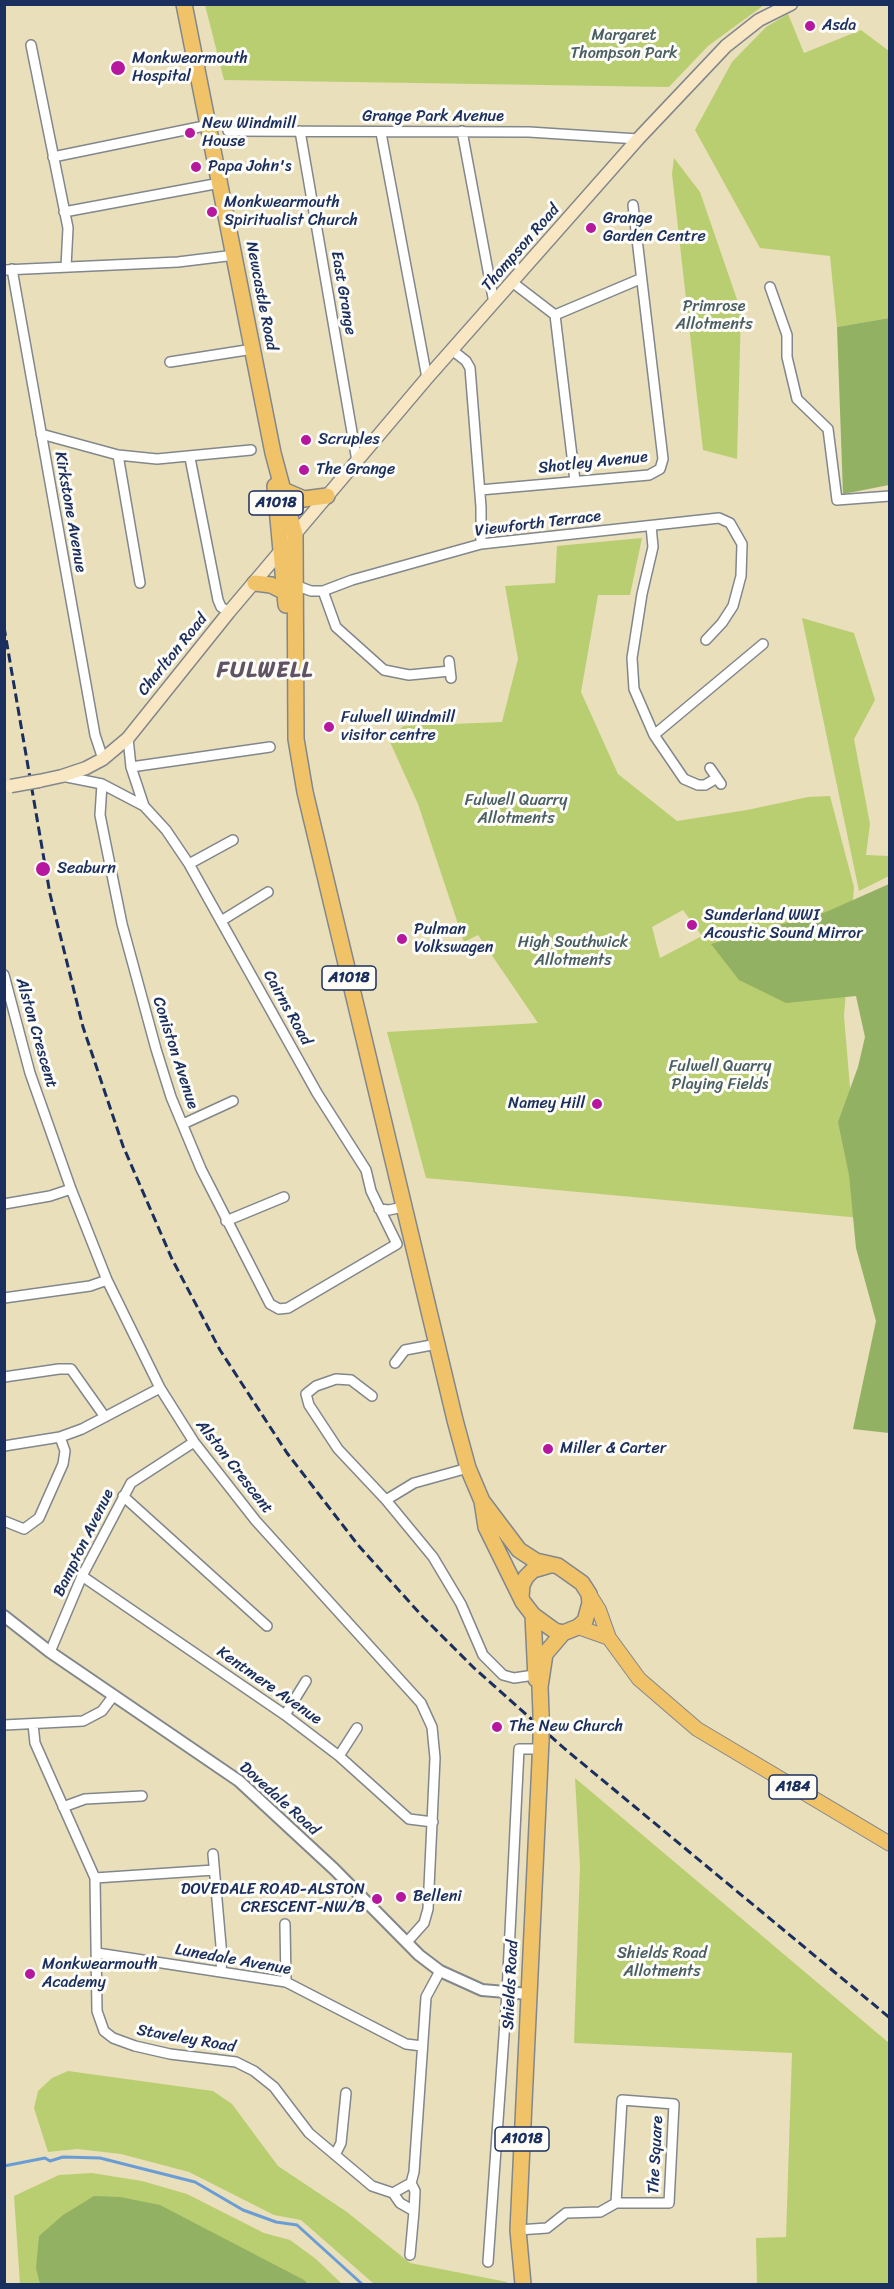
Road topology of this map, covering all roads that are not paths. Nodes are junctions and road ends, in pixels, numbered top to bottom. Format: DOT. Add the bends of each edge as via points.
graph roads {
  1 [pos="184,4"];
  2 [pos="791,4"];
  3 [pos="31,45"];
  4 [pos="209,125"];
  5 [pos="228,131"];
  6 [pos="300,131"];
  7 [pos="462,131"];
  8 [pos="381,133"];
  9 [pos="638,139"];
  10 [pos="53,157"];
  11 [pos="220,183"];
  12 [pos="633,206"];
  13 [pos="64,212"];
  14 [pos="235,255"];
  15 [pos="66,267"];
  16 [pos="8,270"];
  17 [pos="640,279"];
  18 [pos="512,282"];
  19 [pos="770,288"];
  20 [pos="494,303"];
  21 [pos="555,315"];
  22 [pos="253,349"];
  23 [pos="452,350"];
  24 [pos="170,362"];
  25 [pos="427,378"];
  26 [pos="41,434"];
  27 [pos="251,450"];
  28 [pos="273,453"];
  29 [pos="118,455"];
  30 [pos="190,458"];
  31 [pos="357,461"];
  32 [pos="575,481"];
  33 [pos="283,490"];
  34 [pos="480,490"];
  35 [pos="327,496"];
  36 [pos="890,496"];
  37 [pos="651,526"];
  38 [pos="295,535"];
  39 [pos="481,544"];
  40 [pos="280,554"];
  41 [pos="140,583"];
  42 [pos="255,583"];
  43 [pos="290,588"];
  44 [pos="323,591"];
  45 [pos="229,612"];
  46 [pos="706,640"];
  47 [pos="763,644"];
  48 [pos="450,670"];
  49 [pos="654,735"];
  50 [pos="128,738"];
  51 [pos="270,747"];
  52 [pos="103,759"];
  53 [pos="131,768"];
  54 [pos="710,768"];
  55 [pos="62,776"];
  56 [pos="102,784"];
  57 [pos="8,787"];
  58 [pos="144,806"];
  59 [pos="233,840"];
  60 [pos="189,864"];
  61 [pos="268,892"];
  62 [pos="221,921"];
  63 [pos="4,975"];
  64 [pos="233,1101"];
  65 [pos="183,1124"];
  66 [pos="71,1189"];
  67 [pos="284,1197"];
  68 [pos="4,1204"];
  69 [pos="403,1207"];
  70 [pos="379,1209"];
  71 [pos="226,1221"];
  72 [pos="397,1244"];
  73 [pos="414,1246"];
  74 [pos="107,1280"];
  75 [pos="4,1298"];
  76 [pos="401,1340"];
  77 [pos="437,1344"];
  78 [pos="405,1350"];
  79 [pos="395,1363"];
  80 [pos="354,1368"];
  81 [pos="4,1377"];
  82 [pos="351,1380"];
  83 [pos="160,1388"];
  84 [pos="372,1396"];
  85 [pos="105,1417"];
  86 [pos="60,1437"];
  87 [pos="194,1442"];
  88 [pos="4,1446"];
  89 [pos="468,1468"];
  90 [pos="123,1496"];
  91 [pos="386,1500"];
  92 [pos="482,1501"];
  93 [pos="4,1521"];
  94 [pos="550,1565"];
  95 [pos="82,1576"];
  96 [pos="589,1594"];
  97 [pos="521,1597"];
  98 [pos="533,1615"];
  99 [pos="4,1616"];
  100 [pos="267,1626"];
  101 [pos="578,1628"];
  102 [pos="563,1633"];
  103 [pos="609,1638"];
  104 [pos="50,1652"];
  105 [pos="306,1681"];
  106 [pos="537,1681"];
  107 [pos="114,1695"];
  108 [pos="285,1715"];
  109 [pos="33,1724"];
  110 [pos="4,1725"];
  111 [pos="357,1728"];
  112 [pos="541,1745"];
  113 [pos="339,1756"];
  114 [pos="142,1796"];
  115 [pos="63,1807"];
  116 [pos="433,1822"];
  117 [pos="890,1844"];
  118 [pos="213,1854"];
  119 [pos="214,1870"];
  120 [pos="95,1878"];
  121 [pos="285,1924"];
  122 [pos="407,1942"];
  123 [pos="97,1953"];
  124 [pos="221,1971"];
  125 [pos="440,1971"];
  126 [pos="286,1982"];
  127 [pos="507,1993"];
  128 [pos="529,1994"];
  129 [pos="422,2046"];
  130 [pos="346,2093"];
  131 [pos="335,2155"];
  132 [pos="411,2183"];
  133 [pos="393,2193"];
  134 [pos="616,2203"];
  135 [pos="414,2211"];
  136 [pos="518,2230"];
  137 [pos="410,2255"];
  138 [pos="488,2262"];
  139 [pos="523,2284"];
  1 -- 4 [label="highway, Newcastle Road / A1018"];
  2 -- 9 [label="main road, Thompson Road" via="759,20 726,46"];
  3 -- 10 [label="street"];
  4 -- 10 [label="street"];
  4 -- 11 [label="highway, Newcastle Road / A1018"];
  5 -- 6 [label="street, Grange Park Avenue"];
  6 -- 8 [label="street, Grange Park Avenue"];
  6 -- 31 [label="street, East Grange"];
  7 -- 8 [label="street, Grange Park Avenue"];
  7 -- 9 [label="street, Grange Park Avenue"];
  7 -- 20 [label="street"];
  8 -- 25 [label="street"];
  9 -- 18 [label="main road, Thompson Road"];
  10 -- 13 [label="street"];
  11 -- 13 [label="street"];
  11 -- 14 [label="highway, Newcastle Road / A1018"];
  12 -- 17 [label="street, Shotley Avenue"];
  13 -- 15 [label="street" via="68,228"];
  14 -- 15 [label="street"];
  14 -- 22 [label="highway, Newcastle Road / A1018"];
  15 -- 16 [label="street"];
  16 -- 26 [label="street, Kirkstone Avenue"];
  17 -- 21 [label="street"];
  17 -- 32 [label="street, Shotley Avenue" via="663,459 660,469 649,475"];
  18 -- 20 [label="main road, Thompson Road"];
  18 -- 21 [label="street"];
  19 -- 36 [label="street" via="787,335 787,357 797,399 828,429 837,500"];
  20 -- 23 [label="main road, Thompson Road"];
  21 -- 32 [label="street"];
  22 -- 24 [label="street"];
  22 -- 28 [label="highway, Newcastle Road / A1018"];
  23 -- 25 [label="main road, Thompson Road"];
  23 -- 34 [label="street" via="470,368"];
  25 -- 31 [label="main road, Thompson Road"];
  26 -- 29 [label="street"];
  26 -- 52 [label="street, Kirkstone Avenue" via="95,735"];
  27 -- 30 [label="street"];
  28 -- 33 [label="highway, Newcastle Road / A1018"];
  28 -- 40 [label="highway, Newcastle Road / A1018"];
  29 -- 30 [label="street"];
  29 -- 41 [label="street"];
  30 -- 45 [label="street" via="218,600"];
  31 -- 35 [label="main road, Thompson Road"];
  32 -- 34 [label="street, Shotley Avenue"];
  33 -- 35 [label="highway" via="304,499"];
  33 -- 38 [label="highway, Newcastle Road / A1018"];
  34 -- 39 [label="street"];
  35 -- 38 [label="main road, Thompson Road"];
  37 -- 39 [label="street, Viewforth Terrace"];
  37 -- 46 [label="street, Viewforth Terrace" via="719,518 730,524 742,544 741,576 733,606"];
  37 -- 49 [label="street" via="653,547 642,594 632,677"];
  38 -- 40 [label="main road, Charlton Road"];
  38 -- 43 [label="highway, A1018"];
  39 -- 44 [label="street, Viewforth Terrace"];
  40 -- 42 [label="main road, Charlton Road"];
  40 -- 43 [label="highway, A1018"];
  42 -- 43 [label="highway"];
  42 -- 45 [label="main road, Charlton Road"];
  43 -- 44 [label="street, Viewforth Terrace"];
  43 -- 69 [label="highway, A1018" via="296,739 305,792"];
  44 -- 48 [label="street" via="342,636 384,670 409,675"];
  45 -- 50 [label="main road, Charlton Road"];
  47 -- 49 [label="street"];
  49 -- 54 [label="street" via="689,782 705,785 719,781"];
  50 -- 52 [label="main road, Charlton Road"];
  50 -- 53 [label="street, Cairns Road"];
  51 -- 53 [label="street"];
  52 -- 55 [label="main road, Charlton Road"];
  53 -- 58 [label="street, Cairns Road"];
  55 -- 56 [label="street, Cairns Road"];
  55 -- 57 [label="main road, Charlton Road, bridge"];
  56 -- 58 [label="street, Cairns Road"];
  56 -- 65 [label="street, Coniston Avenue" via="100,815 122,924 156,1049"];
  58 -- 60 [label="street, Cairns Road"];
  59 -- 60 [label="street"];
  60 -- 62 [label="street, Cairns Road"];
  61 -- 62 [label="street"];
  62 -- 70 [label="street, Cairns Road" via="317,1093 366,1170"];
  63 -- 66 [label="street, Alston Crescent" via="30,1073"];
  64 -- 65 [label="street"];
  65 -- 71 [label="street, Coniston Avenue"];
  66 -- 68 [label="street"];
  66 -- 74 [label="street, Alston Crescent"];
  67 -- 71 [label="street"];
  69 -- 70 [label="street"];
  69 -- 73 [label="highway, A1018"];
  70 -- 72 [label="street, Cairns Road"];
  71 -- 72 [label="street, Coniston Avenue" via="270,1304 279,1309 288,1308"];
  72 -- 73 [label="street"];
  73 -- 77 [label="highway, A1018"];
  74 -- 75 [label="street"];
  74 -- 83 [label="street, Alston Crescent"];
  76 -- 78 [label="street"];
  77 -- 78 [label="street"];
  77 -- 89 [label="highway, A1018"];
  78 -- 79 [label="street"];
  80 -- 82 [label="street"];
  81 -- 85 [label="street" via="71,1369"];
  82 -- 84 [label="street"];
  82 -- 91 [label="street" via="336,1379 316,1386 306,1394 309,1405 338,1449"];
  83 -- 85 [label="street"];
  83 -- 87 [label="street, Alston Crescent"];
  85 -- 86 [label="street"];
  86 -- 88 [label="street"];
  86 -- 93 [label="street" via="65,1451 63,1464 39,1518 24,1528"];
  87 -- 90 [label="street, Bampton Avenue" via="130,1483"];
  87 -- 116 [label="street, Alston Crescent" via="256,1521 421,1703 432,1727"];
  89 -- 91 [label="street" via="414,1483"];
  89 -- 92 [label="highway, A1018"];
  90 -- 95 [label="street, Bampton Avenue"];
  90 -- 100 [label="street"];
  91 -- 106 [label="street" via="433,1557 461,1604 483,1655 503,1675"];
  92 -- 94 [label="highway, A1018" via="519,1550"];
  92 -- 97 [label="highway, A1018" via="486,1527"];
  94 -- 96 [label="highway" via="572,1574"];
  94 -- 97 [label="highway" via="533,1570 526,1577"];
  95 -- 104 [label="street, Bampton Avenue"];
  95 -- 108 [label="street, Kentmere Avenue"];
  96 -- 101 [label="highway" via="589,1611"];
  96 -- 103 [label="main road, A184"];
  97 -- 98 [label="highway"];
  98 -- 102 [label="highway"];
  98 -- 106 [label="highway, A1018"];
  99 -- 104 [label="street, Dovedale Road"];
  101 -- 102 [label="highway"];
  101 -- 103 [label="main road"];
  102 -- 106 [label="highway, A1018" via="545,1654"];
  103 -- 117 [label="main road, A184" via="639,1679 697,1729"];
  104 -- 107 [label="street, Dovedale Road"];
  105 -- 108 [label="street"];
  106 -- 112 [label="highway, Shields Road / A1018, bridge"];
  107 -- 109 [label="street" via="95,1717"];
  107 -- 122 [label="street, Dovedale Road" via="239,1781"];
  108 -- 113 [label="street, Kentmere Avenue"];
  109 -- 110 [label="street"];
  109 -- 115 [label="street, Staveley Road" via="35,1743"];
  111 -- 113 [label="street"];
  112 -- 127 [label="street, Shields Road" via="519,1749"];
  112 -- 128 [label="highway, Shields Road / A1018"];
  113 -- 116 [label="street, Kentmere Avenue" via="409,1819"];
  114 -- 115 [label="street" via="85,1799"];
  115 -- 120 [label="street, Staveley Road"];
  116 -- 122 [label="street, Alston Crescent" via="428,1909 424,1923"];
  118 -- 119 [label="street"];
  119 -- 120 [label="street"];
  119 -- 124 [label="street"];
  120 -- 123 [label="street, Staveley Road"];
  121 -- 126 [label="street"];
  122 -- 125 [label="street, Dovedale Road"];
  123 -- 124 [label="street, Lunedale Avenue"];
  123 -- 131 [label="street, Staveley Road" via="99,2022 113,2038 170,2054 236,2062 254,2071 274,2086 309,2133"];
  124 -- 126 [label="street, Lunedale Avenue"];
  125 -- 127 [label="street, Dovedale Road" via="482,1990"];
  125 -- 129 [label="street" via="426,1997"];
  126 -- 129 [label="street, Lunedale Avenue" via="406,2044"];
  127 -- 128 [label="street, Dovedale Road"];
  127 -- 138 [label="street, Shields Road"];
  128 -- 136 [label="highway, Shields Road / A1018"];
  129 -- 132 [label="street"];
  130 -- 131 [label="street" via="341,2143"];
  131 -- 133 [label="street, Staveley Road" via="372,2186"];
  132 -- 133 [label="street"];
  132 -- 135 [label="street" via="415,2191"];
  133 -- 135 [label="street, Staveley Road" via="400,2204"];
  134 -- 134 [label="street, The Square" via="622,2100 674,2104 669,2203"];
  134 -- 136 [label="street, The Square" via="600,2212 566,2213 547,2228"];
  135 -- 137 [label="street"];
  136 -- 139 [label="highway, Shields Road / A1018"];
}
